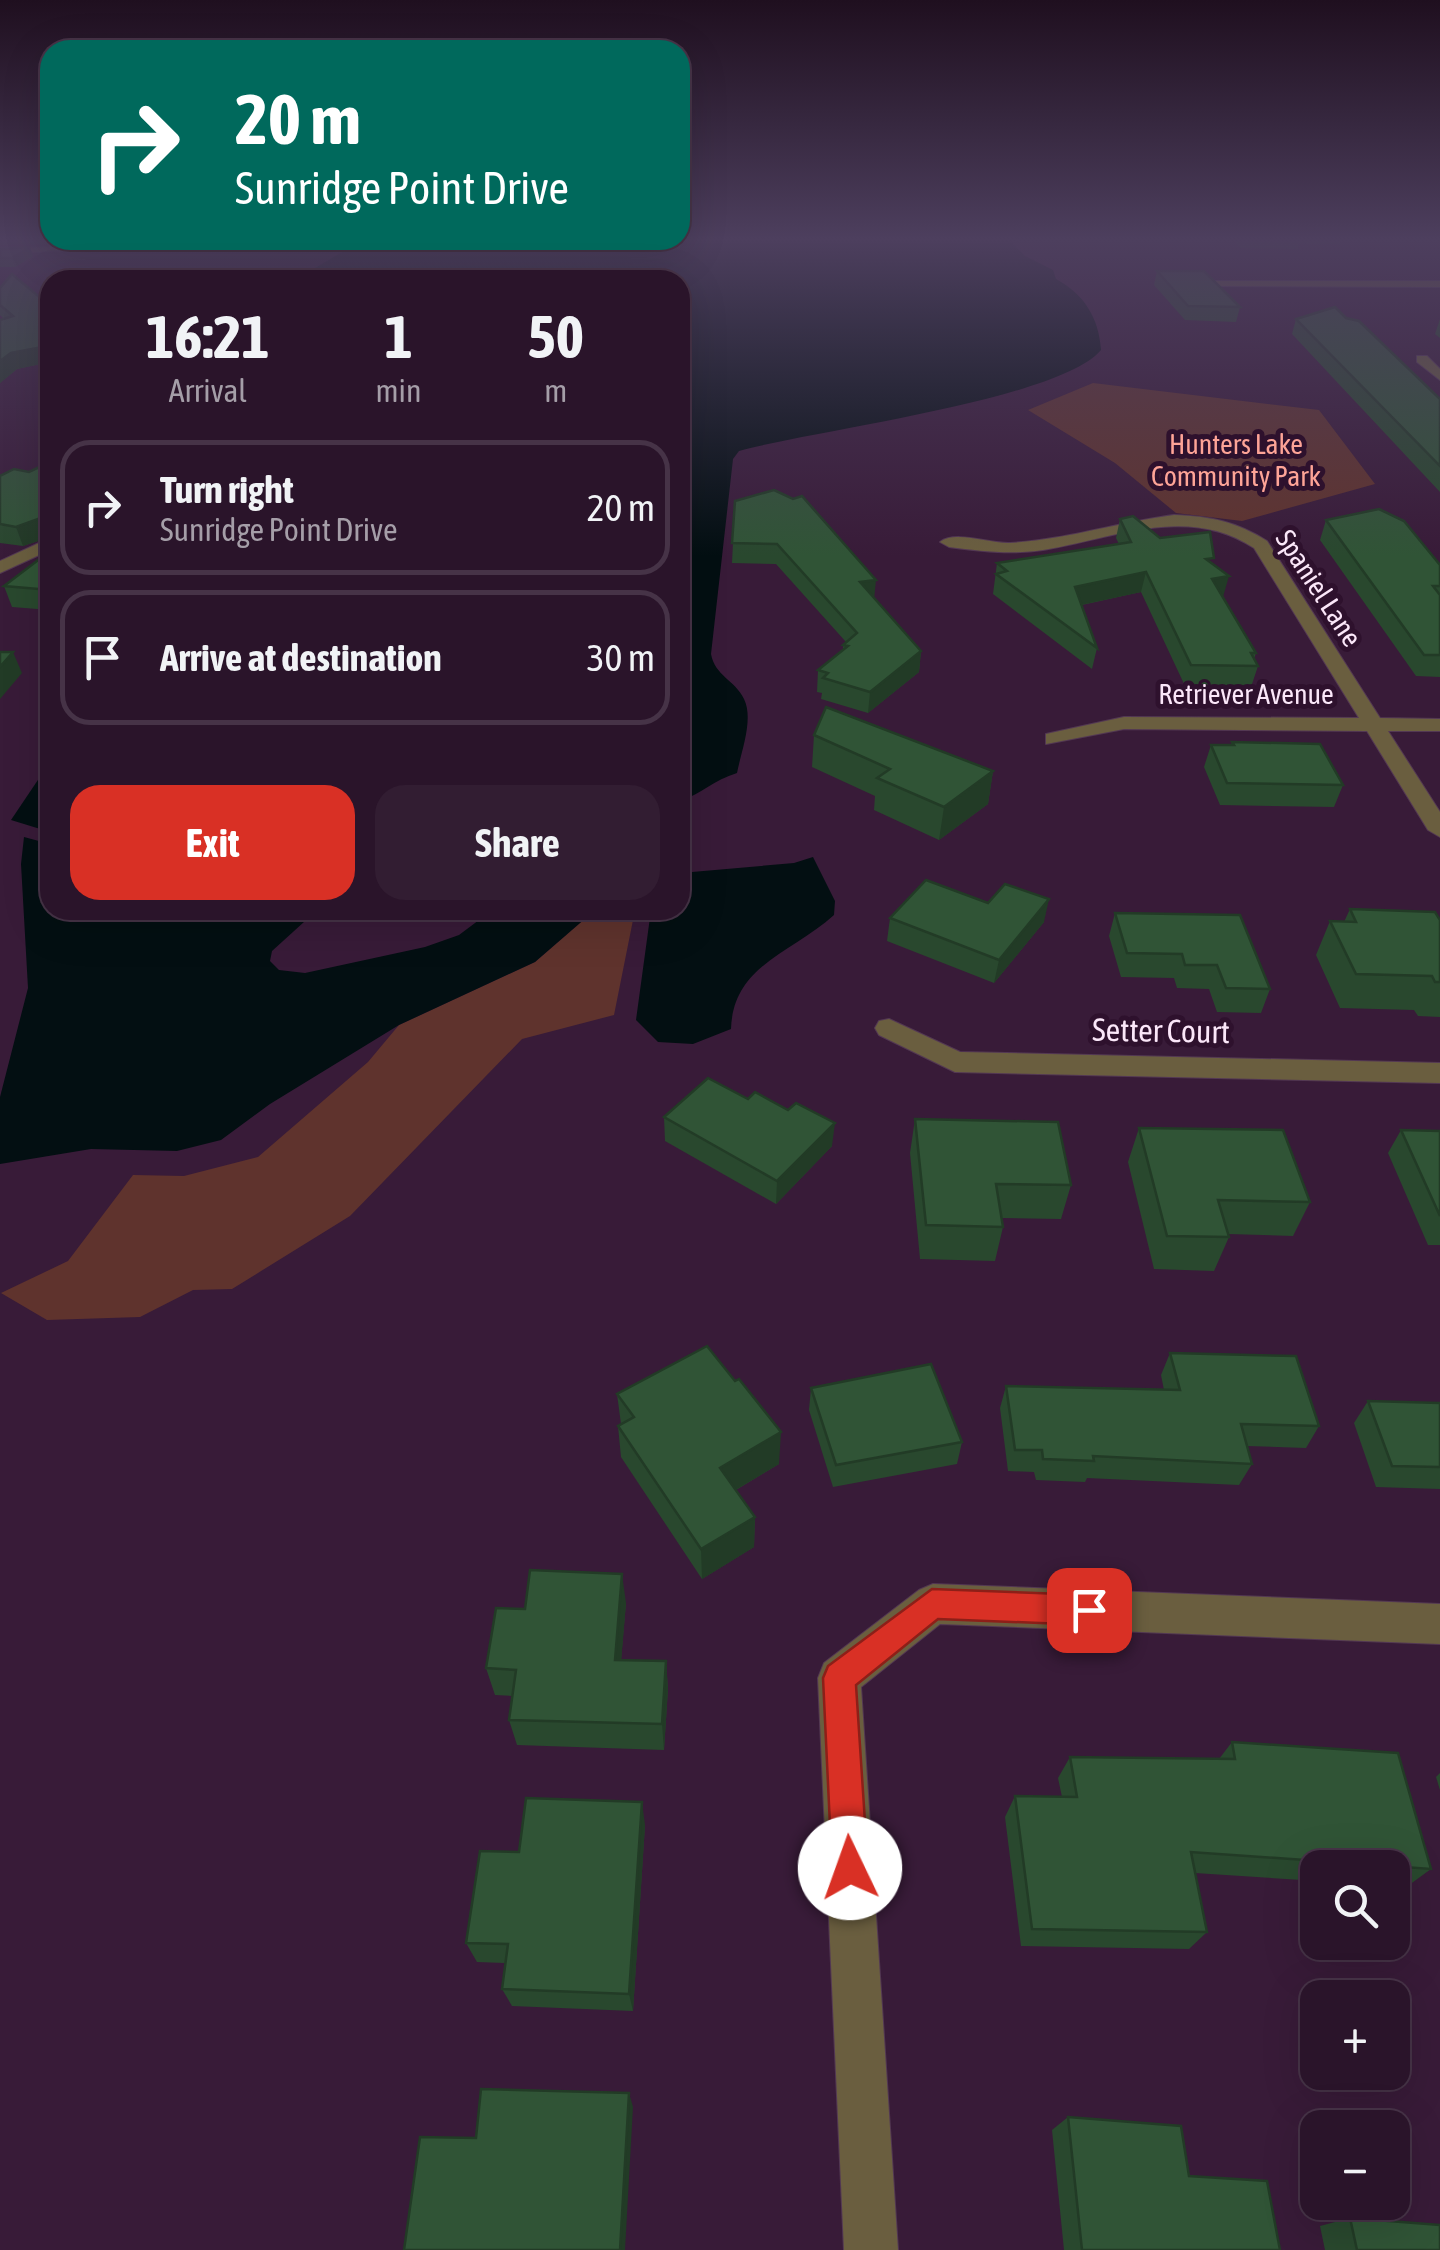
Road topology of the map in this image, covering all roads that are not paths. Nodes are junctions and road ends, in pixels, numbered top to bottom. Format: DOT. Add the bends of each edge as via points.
graph roads {
  1 [pos="1422,359"];
  2 [pos="1440,376"];
  3 [pos="949,542"];
  4 [pos="40,548"];
  5 [pos="0,568"];
  6 [pos="1372,724"];
  7 [pos="1440,725"];
  8 [pos="1054,739"];
  9 [pos="1440,830"];
  10 [pos="889,1028"];
  11 [pos="1440,1073"];
  12 [pos="1440,1624"];
  13 [pos="871,2250"];
  1 -- 2 [label="street"];
  3 -- 6 [label="street, Spaniel Lane" via="1011,548 1172,520 1239,530 1262,545"];
  4 -- 5 [label="street"];
  6 -- 7 [label="street, Retriever Avenue"];
  6 -- 8 [label="street, Retriever Avenue" via="1124,723"];
  6 -- 9 [label="street, Spaniel Lane"];
  10 -- 11 [label="street, Setter Court" via="955,1062"];
  12 -- 13 [label="street" via="932,1604 840,1678"];
}
